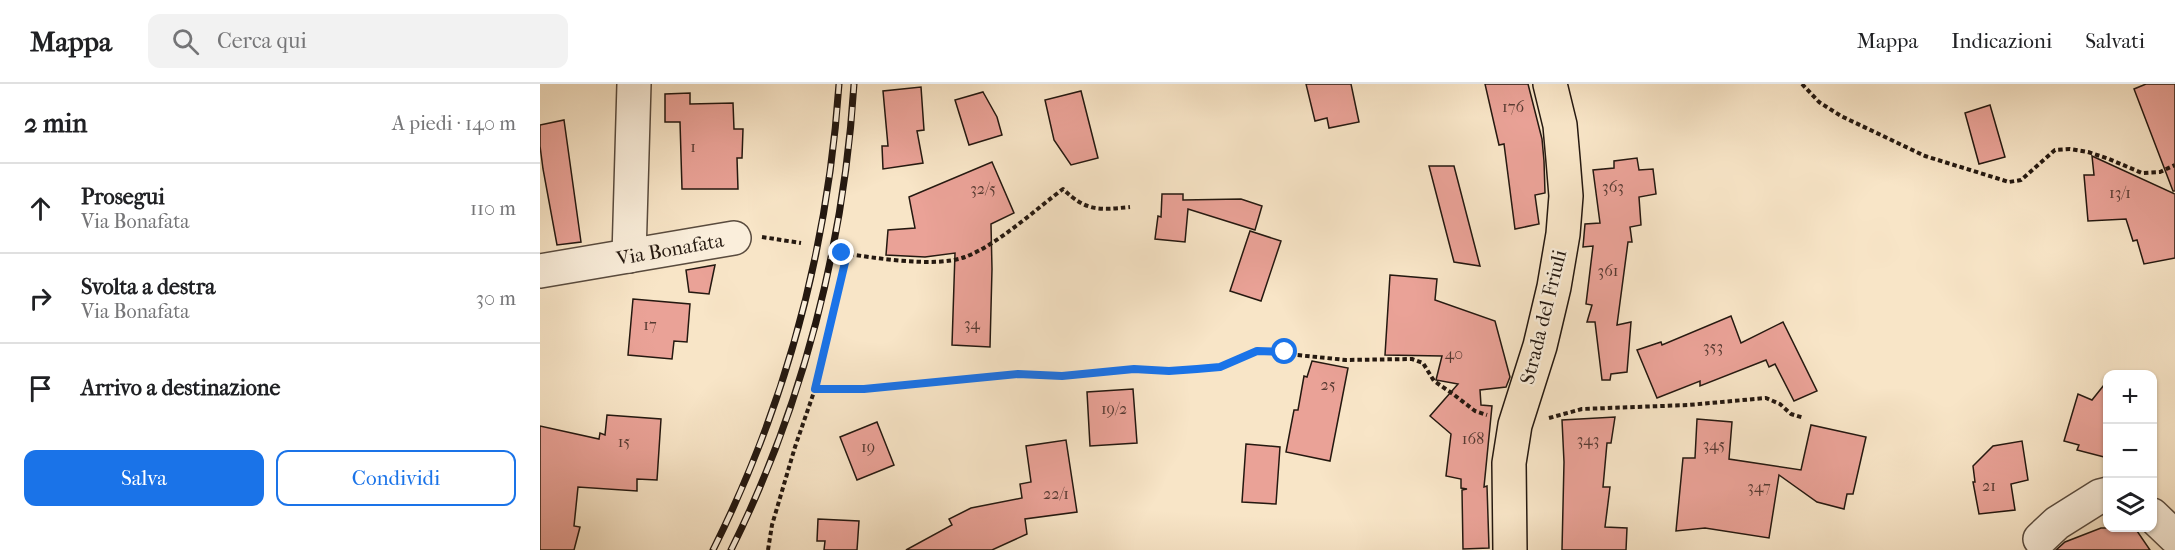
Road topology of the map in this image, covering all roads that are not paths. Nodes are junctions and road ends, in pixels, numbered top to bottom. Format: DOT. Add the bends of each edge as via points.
graph roads {
  1 [pos="634,84"];
  2 [pos="1550,84"];
  3 [pos="734,238"];
  4 [pos="629,256"];
  5 [pos="540,271"];
  6 [pos="2103,495"];
  7 [pos="2157,520"];
  8 [pos="2175,537"];
  9 [pos="2040,539"];
  10 [pos="1510,550"];
  1 -- 4 [label="street"];
  2 -- 10 [label="main road, Strada del Friuli" via="1563,159 1563,234 1540,346 1515,425 1509,463"];
  3 -- 4 [label="street, Via Bonafata"];
  4 -- 5 [label="street, Via Bonafata"];
  6 -- 9 [label="street" via="2057,523"];
  7 -- 8 [label="street"];
}
